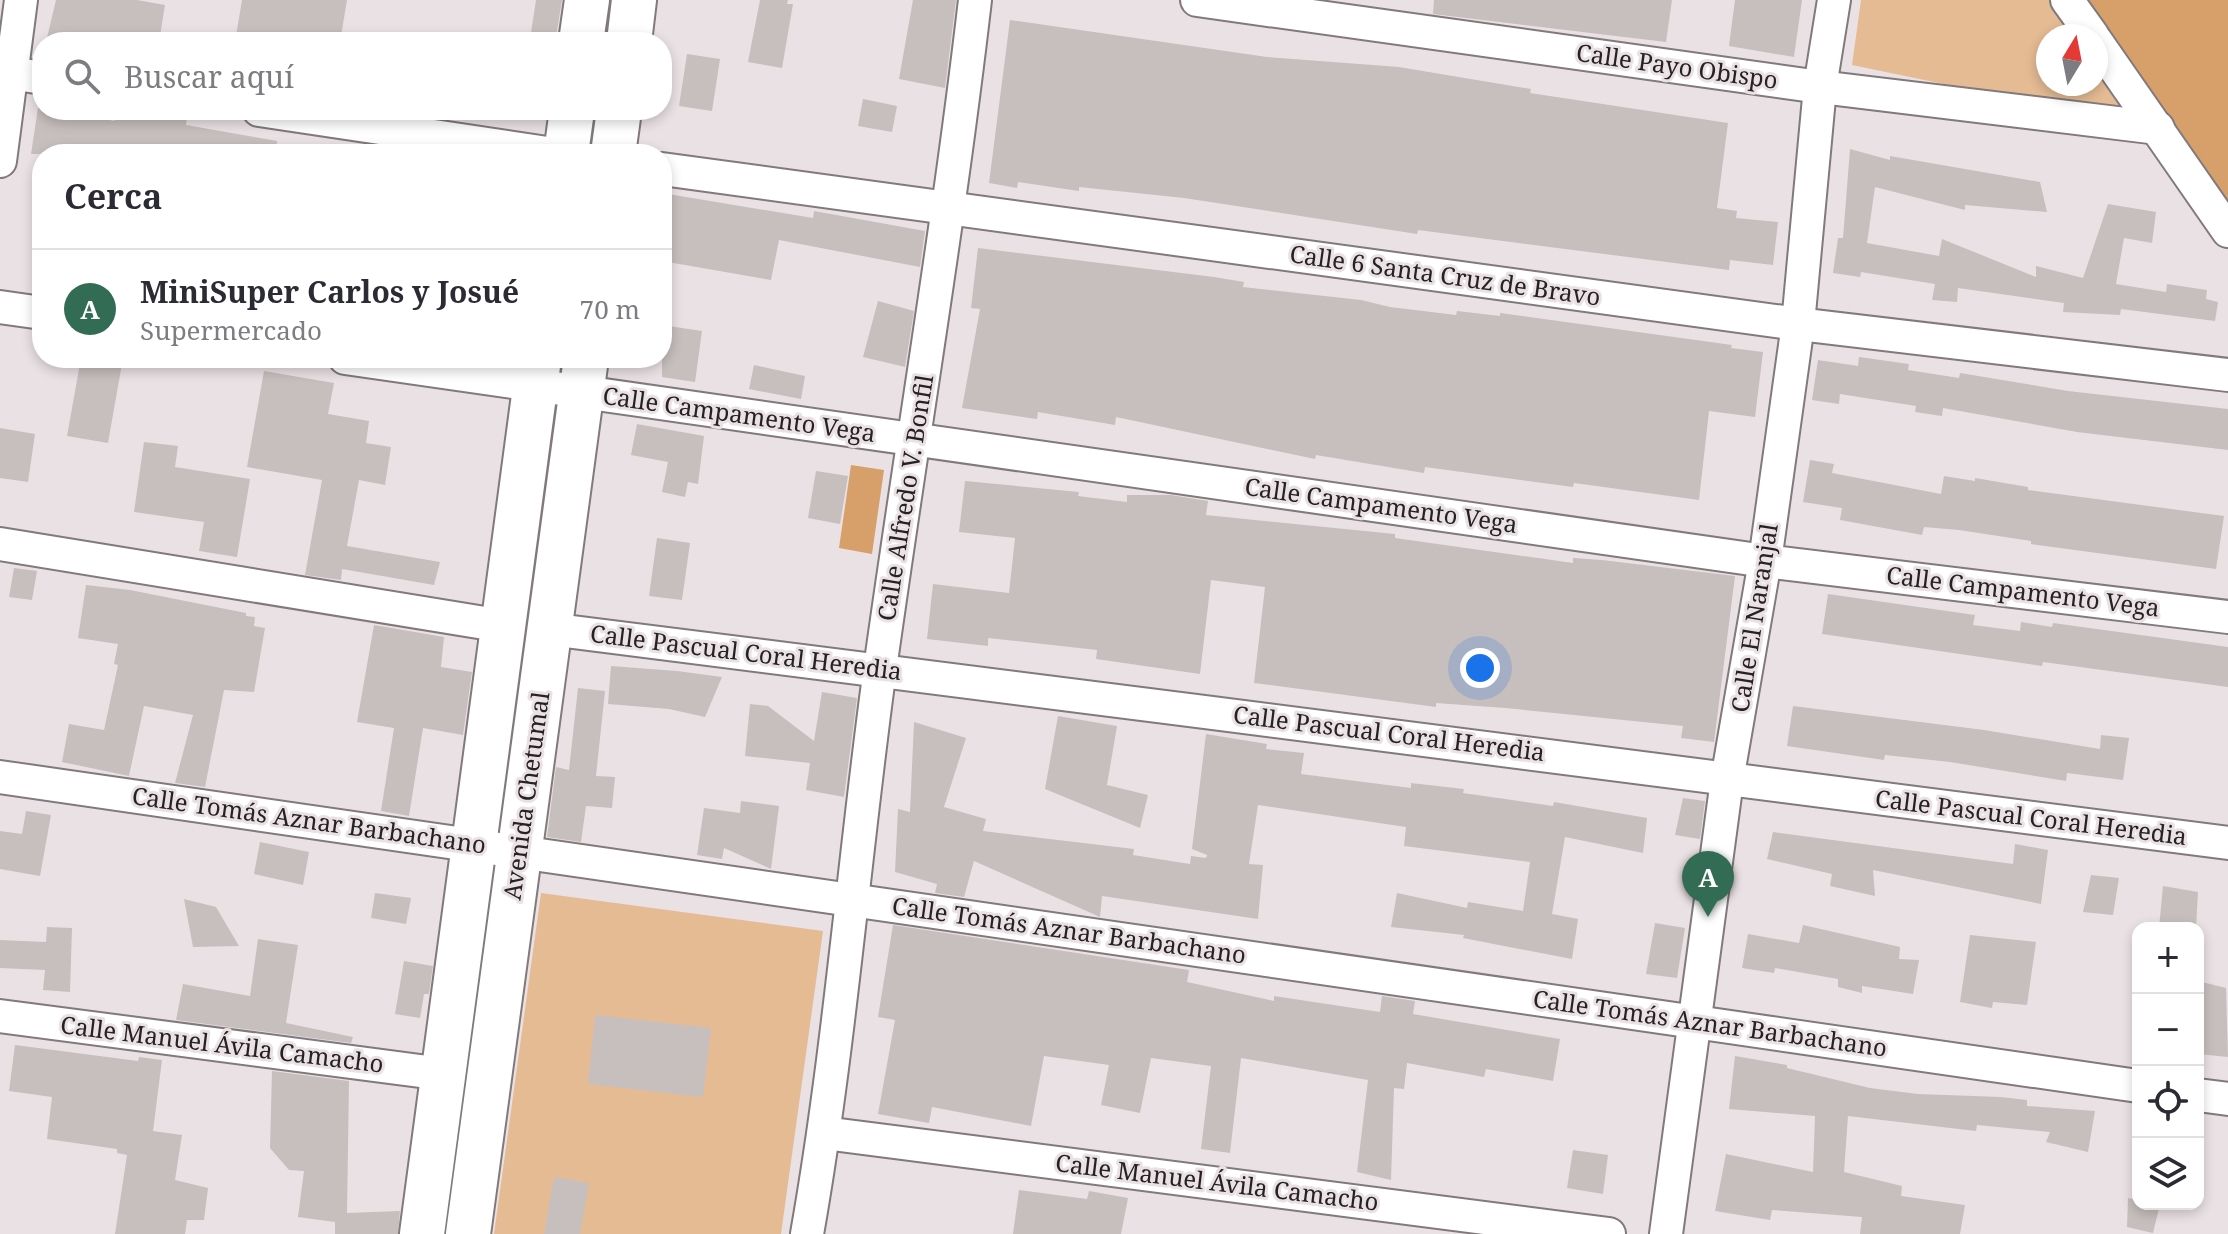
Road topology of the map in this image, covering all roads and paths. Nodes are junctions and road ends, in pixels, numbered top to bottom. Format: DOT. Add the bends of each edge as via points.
graph roads {
  1 [pos="21,0"];
  2 [pos="587,0"];
  3 [pos="634,0"];
  4 [pos="975,0"];
  5 [pos="1197,0"];
  6 [pos="1834,0"];
  7 [pos="2067,0"];
  8 [pos="2084,24"];
  9 [pos="582,32"];
  10 [pos="630,32"];
  11 [pos="2108,58"];
  12 [pos="5,72"];
  13 [pos="32,76"];
  14 [pos="1820,87"];
  15 [pos="326,120"];
  16 [pos="571,120"];
  17 [pos="618,120"];
  18 [pos="2158,128"];
  19 [pos="487,144"];
  20 [pos="567,144"];
  21 [pos="614,144"];
  22 [pos="0,161"];
  23 [pos="672,170"];
  24 [pos="951,209"];
  25 [pos="2228,231"];
  26 [pos="0,307"];
  27 [pos="32,312"];
  28 [pos="1798,324"];
  29 [pos="482,368"];
  30 [pos="537,372"];
  31 [pos="2228,375"];
  32 [pos="584,376"];
  33 [pos="915,439"];
  34 [pos="0,544"];
  35 [pos="1765,561"];
  36 [pos="2228,617"];
  37 [pos="503,626"];
  38 [pos="549,629"];
  39 [pos="880,670"];
  40 [pos="0,777"];
  41 [pos="1727,780"];
  42 [pos="2228,843"];
  43 [pos="474,845"];
  44 [pos="520,852"];
  45 [pos="852,900"];
  46 [pos="0,1016"];
  47 [pos="1695,1022"];
  48 [pos="443,1074"];
  49 [pos="2132,1085"];
  50 [pos="2204,1096"];
  51 [pos="2228,1099"];
  52 [pos="824,1133"];
  53 [pos="422,1234"];
  54 [pos="468,1234"];
  55 [pos="807,1234"];
  56 [pos="1609,1234"];
  57 [pos="1666,1234"];
  1 -- 12 [label="street"];
  2 -- 9 [label="main road"];
  3 -- 10 [label="main road"];
  4 -- 24 [label="street, Calle Alfredo V. Bonfil"];
  5 -- 14 [label="street, Calle Payo Obispo"];
  6 -- 14 [label="street, Calle El Naranjal"];
  7 -- 8 [label="street"];
  11 -- 18 [label="street"];
  12 -- 13 [label="street"];
  12 -- 22 [label="street"];
  14 -- 18 [label="street, Calle Payo Obispo"];
  14 -- 28 [label="street, Calle El Naranjal"];
  15 -- 19 [label="street"];
  16 -- 20 [label="main road"];
  17 -- 21 [label="main road"];
  18 -- 25 [label="street"];
  23 -- 24 [label="street, Calle 6 Santa Cruz de Bravo"];
  24 -- 28 [label="street, Calle 6 Santa Cruz de Bravo"];
  24 -- 33 [label="street, Calle Alfredo V. Bonfil"];
  26 -- 27 [label="street"];
  28 -- 31 [label="street, Calle 6 Santa Cruz de Bravo"];
  28 -- 35 [label="street, Calle El Naranjal"];
  29 -- 30 [label="street, Calle Campamento Vega"];
  30 -- 32 [label="street, Calle Campamento Vega"];
  30 -- 37 [label="main road, Avenida Chetumal"];
  32 -- 33 [label="street, Calle Campamento Vega"];
  32 -- 38 [label="main road, Avenida Chetumal"];
  33 -- 35 [label="street, Calle Campamento Vega"];
  33 -- 39 [label="street, Calle Alfredo V. Bonfil"];
  34 -- 37 [label="street"];
  35 -- 36 [label="street, Calle Campamento Vega"];
  35 -- 41 [label="street, Calle El Naranjal"];
  37 -- 43 [label="main road, Avenida Chetumal"];
  38 -- 39 [label="street, Calle Pascual Coral Heredia"];
  38 -- 44 [label="main road, Avenida Chetumal"];
  39 -- 41 [label="street, Calle Pascual Coral Heredia"];
  39 -- 45 [label="street, Calle Alfredo V. Bonfil"];
  40 -- 43 [label="street, Calle Tomás Aznar Barbachano"];
  41 -- 42 [label="street, Calle Pascual Coral Heredia"];
  41 -- 47 [label="street, Calle El Naranjal"];
  43 -- 44 [label="street, Calle Tomás Aznar Barbachano"];
  43 -- 48 [label="main road, Avenida Chetumal"];
  44 -- 45 [label="street, Calle Tomás Aznar Barbachano"];
  44 -- 54 [label="main road, Avenida Chetumal"];
  45 -- 47 [label="street, Calle Tomás Aznar Barbachano"];
  45 -- 52 [label="street, Calle Alfredo V. Bonfil"];
  46 -- 48 [label="street, Calle Manuel Ávila Camacho"];
  47 -- 49 [label="street, Calle Tomás Aznar Barbachano"];
  47 -- 57 [label="street, Calle El Naranjal"];
  48 -- 53 [label="main road, Avenida Chetumal"];
  50 -- 51 [label="street"];
  52 -- 55 [label="street, Calle Alfredo V. Bonfil"];
  52 -- 56 [label="street, Calle Manuel Ávila Camacho"];
}
